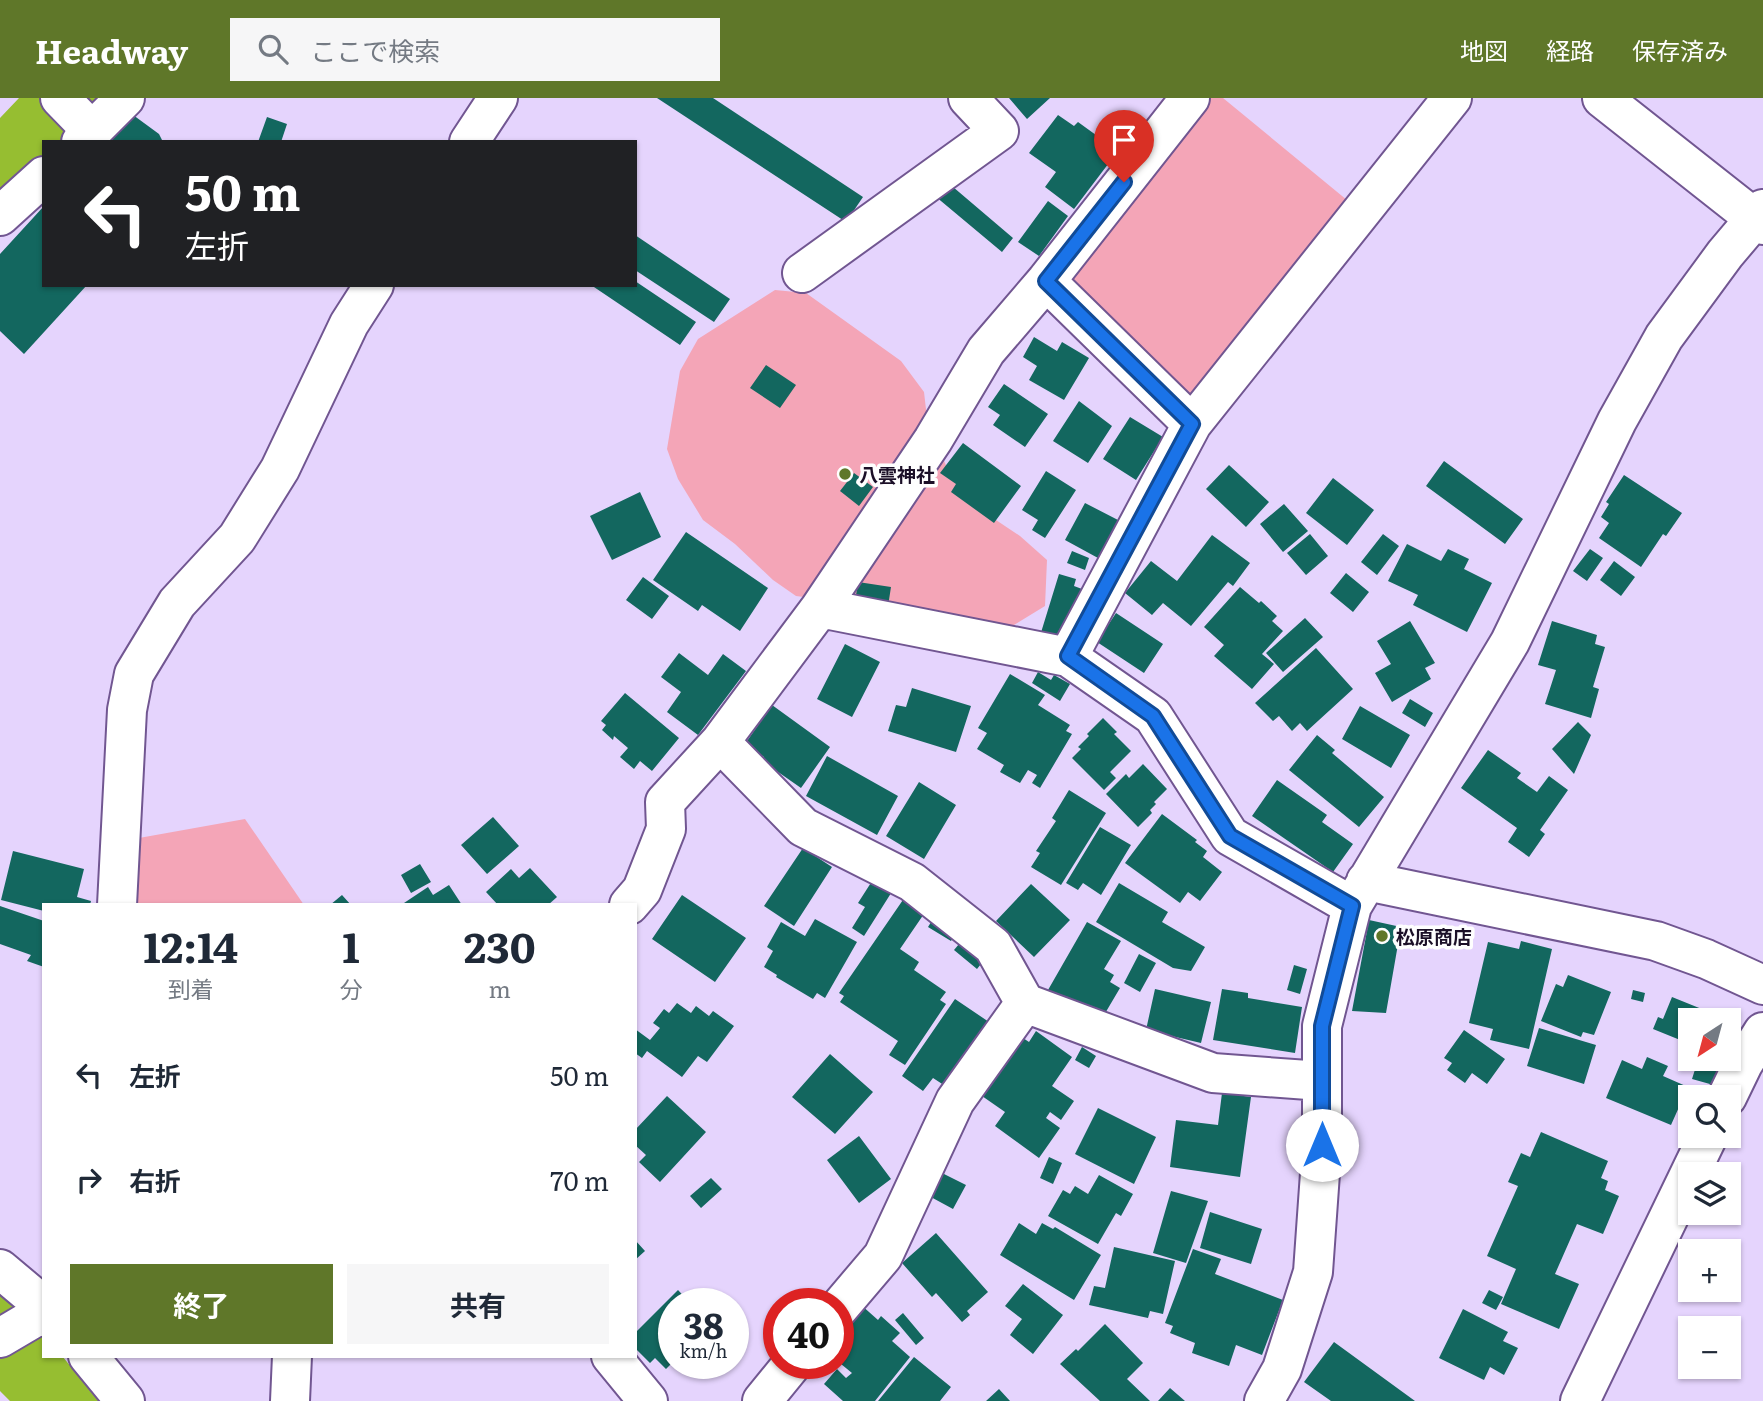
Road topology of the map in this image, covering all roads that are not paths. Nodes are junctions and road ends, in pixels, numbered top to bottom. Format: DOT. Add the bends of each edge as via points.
graph roads {
  1 [pos="125,98"];
  2 [pos="498,98"];
  3 [pos="968,98"];
  4 [pos="1452,98"];
  5 [pos="1602,98"];
  6 [pos="1185,100"];
  7 [pos="79,123"];
  8 [pos="470,140"];
  9 [pos="42,178"];
  10 [pos="0,216"];
  11 [pos="1760,217"];
  12 [pos="802,273"];
  13 [pos="1046,281"];
  14 [pos="373,287"];
  15 [pos="1192,424"];
  16 [pos="820,608"];
  17 [pos="1068,656"];
  18 [pos="720,742"];
  19 [pos="1359,894"];
  20 [pos="117,903"];
  21 [pos="631,903"];
  22 [pos="1763,985"];
  23 [pos="1026,1003"];
  24 [pos="1763,1032"];
  25 [pos="1322,1081"];
  26 [pos="1733,1085"];
  27 [pos="1702,1148"];
  28 [pos="0,1269"];
  29 [pos="854,1290"];
  30 [pos="40,1313"];
  31 [pos="0,1338"];
  32 [pos="91,1358"];
  33 [pos="292,1358"];
  34 [pos="613,1358"];
  35 [pos="780,1379"];
  36 [pos="125,1401"];
  37 [pos="290,1401"];
  38 [pos="649,1401"];
  39 [pos="762,1401"];
  40 [pos="1264,1401"];
  41 [pos="1580,1401"];
  1 -- 7 [label="street"];
  2 -- 8 [label="street"];
  3 -- 12 [label="street" via="999,131"];
  4 -- 15 [label="street"];
  5 -- 11 [label="street"];
  6 -- 13 [label="street"];
  9 -- 10 [label="street"];
  11 -- 19 [label="street" via="1664,337 1617,421 1510,642"];
  13 -- 15 [label="street"];
  13 -- 16 [label="street" via="986,351 933,440"];
  14 -- 20 [label="street" via="349,324 280,469 237,538 177,603 134,674 127,710"];
  15 -- 17 [label="street"];
  16 -- 17 [label="street"];
  16 -- 18 [label="street"];
  17 -- 19 [label="street" via="1153,716 1230,836"];
  18 -- 21 [label="street" via="665,802 666,829 642,890"];
  18 -- 23 [label="street" via="803,827 912,882 993,946"];
  19 -- 22 [label="street" via="1656,941"];
  19 -- 25 [label="street" via="1322,1026"];
  23 -- 25 [label="street" via="1213,1073"];
  23 -- 29 [label="street" via="956,1101 883,1256"];
  24 -- 26 [label="street"];
  25 -- 40 [label="street" via="1313,1272 1282,1369"];
  27 -- 41 [label="street"];
  28 -- 30 [label="street"];
  30 -- 31 [label="street"];
  32 -- 36 [label="street"];
  33 -- 37 [label="street"];
  34 -- 38 [label="street"];
  35 -- 39 [label="street"];
}
